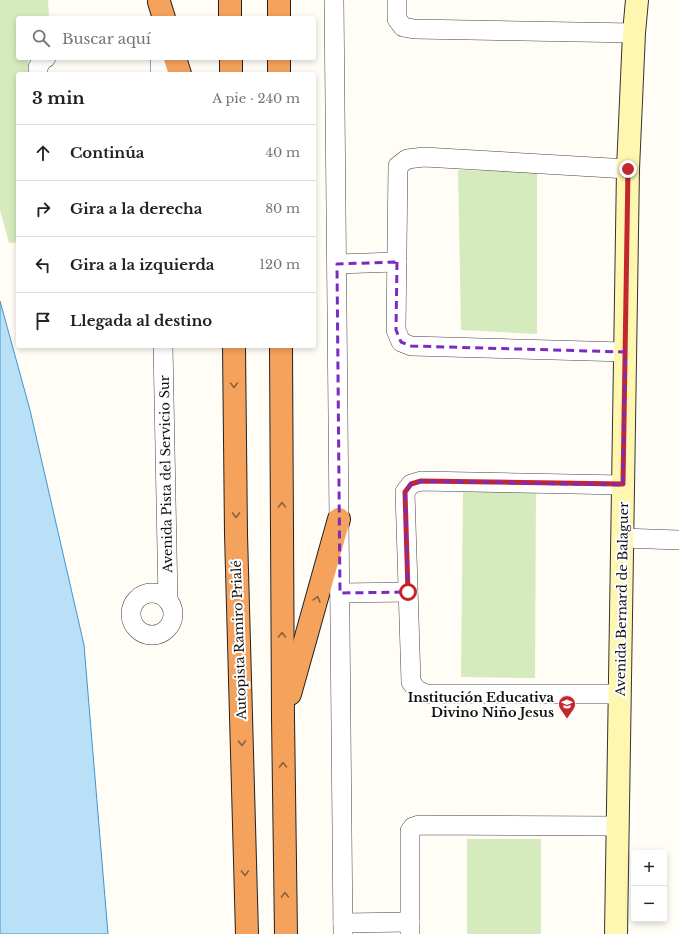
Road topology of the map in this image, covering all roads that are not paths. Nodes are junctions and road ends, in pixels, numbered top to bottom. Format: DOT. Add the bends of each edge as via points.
graph roads {
  1 [pos="230,0"];
  2 [pos="279,0"];
  3 [pos="334,0"];
  4 [pos="396,0"];
  5 [pos="637,0"];
  6 [pos="230,16"];
  7 [pos="279,16"];
  8 [pos="634,33"];
  9 [pos="42,60"];
  10 [pos="160,60"];
  11 [pos="176,60"];
  12 [pos="231,60"];
  13 [pos="279,60"];
  14 [pos="38,72"];
  15 [pos="160,72"];
  16 [pos="179,72"];
  17 [pos="231,72"];
  18 [pos="279,72"];
  19 [pos="628,169"];
  20 [pos="397,262"];
  21 [pos="336,264"];
  22 [pos="163,348"];
  23 [pos="234,348"];
  24 [pos="281,348"];
  25 [pos="625,352"];
  26 [pos="623,484"];
  27 [pos="339,519"];
  28 [pos="622,538"];
  29 [pos="679,540"];
  30 [pos="408,592"];
  31 [pos="340,593"];
  32 [pos="168,601"];
  33 [pos="620,694"];
  34 [pos="283,718"];
  35 [pos="618,826"];
  36 [pos="343,928"];
  37 [pos="410,928"];
  38 [pos="247,934"];
  39 [pos="286,934"];
  40 [pos="616,934"];
  1 -- 6 [label="highway"];
  2 -- 7 [label="highway"];
  3 -- 21 [label="street"];
  4 -- 8 [label="street" via="397,19 403,27 414,29"];
  5 -- 8 [label="street, Avenida Bernard de Balaguer"];
  8 -- 19 [label="street, Avenida Bernard de Balaguer"];
  9 -- 14 [label="street"];
  10 -- 15 [label="street"];
  11 -- 16 [label="highway"];
  12 -- 17 [label="highway"];
  13 -- 18 [label="highway"];
  19 -- 20 [label="street" via="424,157 407,160 398,166"];
  19 -- 25 [label="street, Avenida Bernard de Balaguer"];
  20 -- 21 [label="street"];
  20 -- 25 [label="street" via="396,330 401,342 411,346"];
  21 -- 27 [label="street"];
  22 -- 32 [label="street, Avenida Pista del Servicio Sur"];
  23 -- 38 [label="highway, Autopista Ramiro Prialé, one-way" via="236,534"];
  34 -- 24 [label="highway, one-way"];
  25 -- 26 [label="street, Avenida Bernard de Balaguer"];
  26 -- 28 [label="street, Avenida Bernard de Balaguer"];
  26 -- 30 [label="street" via="421,481 411,484 405,492"];
  27 -- 31 [label="street"];
  34 -- 27 [label="highway, one-way"];
  28 -- 29 [label="street"];
  28 -- 33 [label="street, Avenida Bernard de Balaguer"];
  30 -- 31 [label="street"];
  30 -- 33 [label="street" via="411,682 417,690 426,694"];
  31 -- 36 [label="street"];
  33 -- 35 [label="street, Avenida Bernard de Balaguer"];
  39 -- 34 [label="highway, one-way"];
  35 -- 37 [label="street" via="419,824 410,832"];
  35 -- 40 [label="street, Avenida Bernard de Balaguer"];
  36 -- 37 [label="street"];
}
